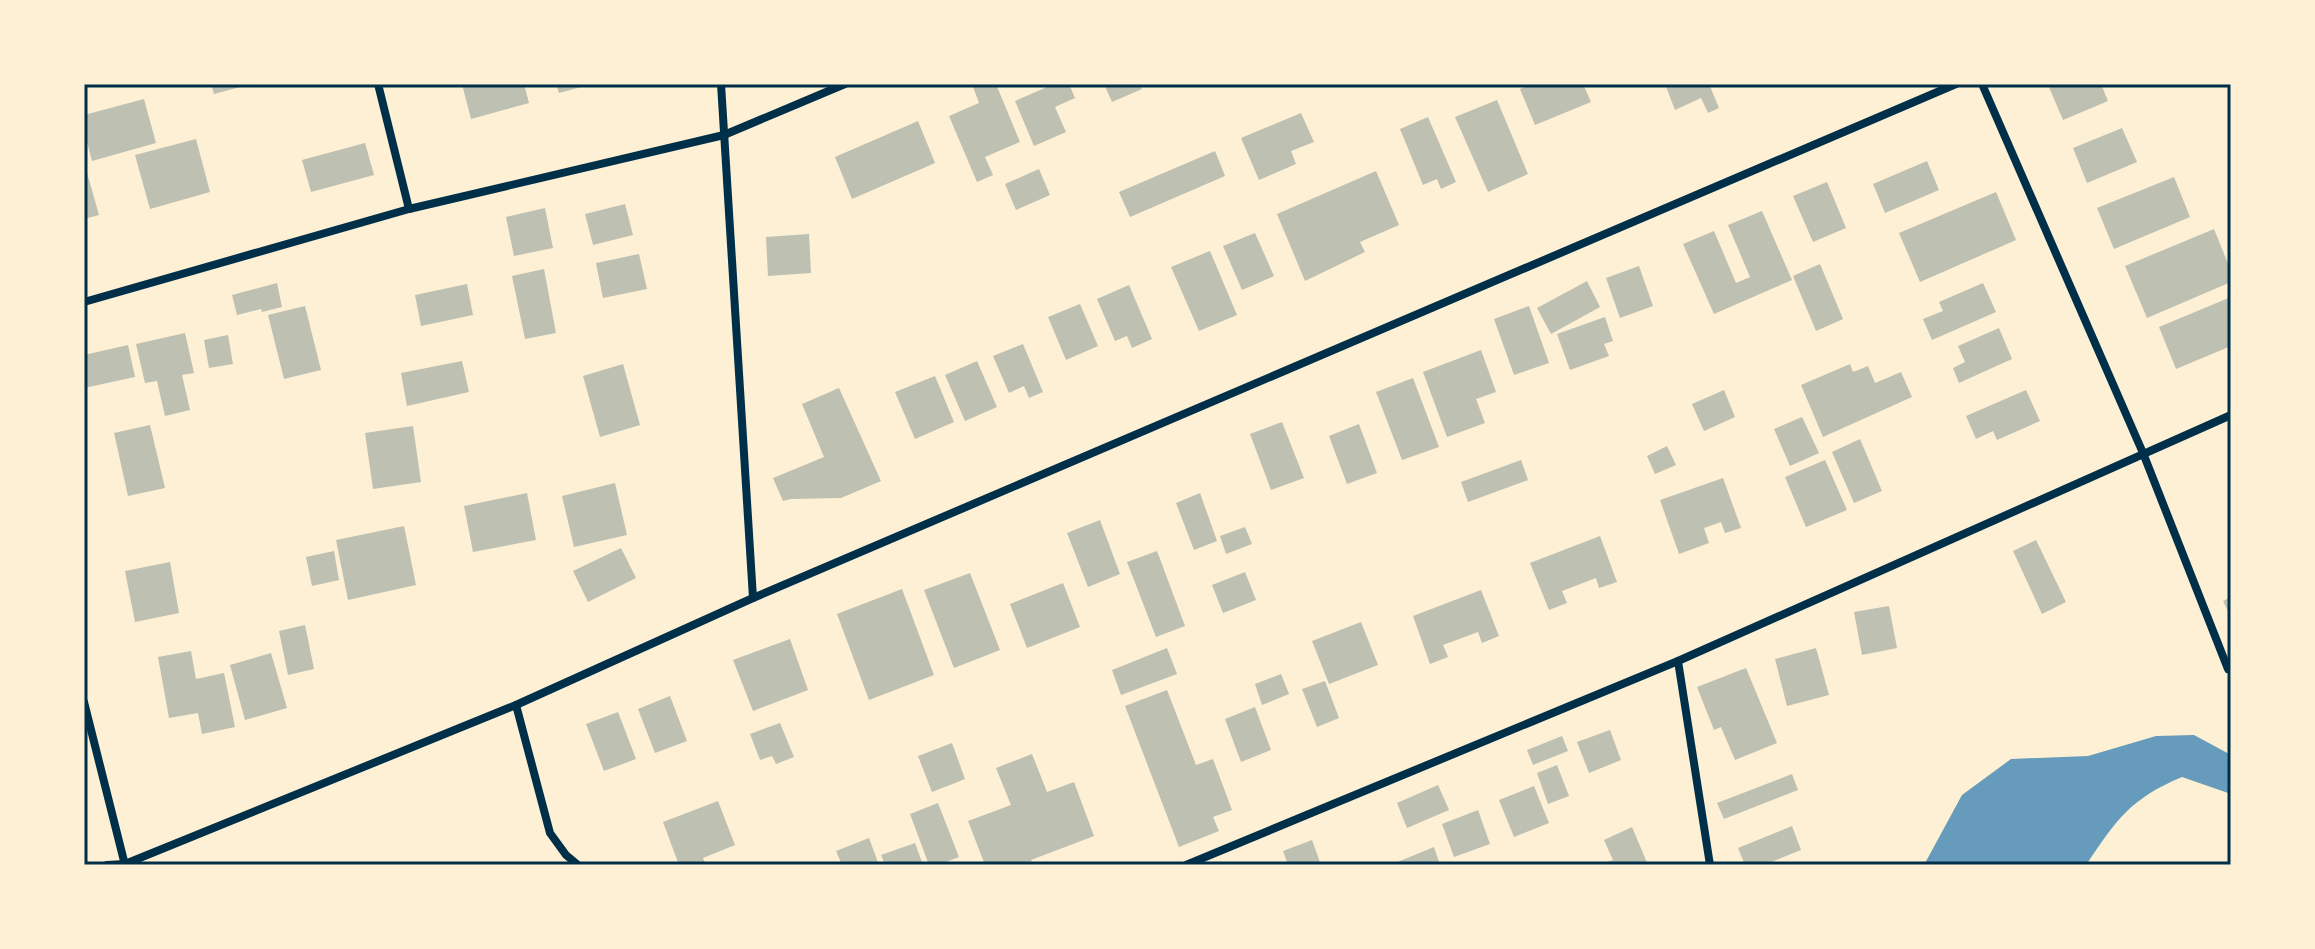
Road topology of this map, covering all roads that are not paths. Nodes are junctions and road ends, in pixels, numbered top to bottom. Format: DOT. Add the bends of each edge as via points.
graph roads {
  1 [pos="378,84"];
  2 [pos="721,84"];
  3 [pos="845,84"];
  4 [pos="1956,84"];
  5 [pos="1982,84"];
  6 [pos="724,135"];
  7 [pos="409,209"];
  8 [pos="84,302"];
  9 [pos="2231,415"];
  10 [pos="2143,453"];
  11 [pos="753,598"];
  12 [pos="1678,661"];
  13 [pos="2228,669"];
  14 [pos="84,702"];
  15 [pos="516,705"];
  16 [pos="125,864"];
  17 [pos="107,865"];
  18 [pos="578,865"];
  19 [pos="1186,865"];
  20 [pos="1710,865"];
  1 -- 7 [label="street"];
  2 -- 6 [label="street"];
  3 -- 6 [label="street"];
  4 -- 11 [label="street"];
  5 -- 10 [label="street"];
  6 -- 7 [label="street"];
  6 -- 11 [label="street"];
  7 -- 8 [label="street"];
  9 -- 10 [label="street"];
  10 -- 12 [label="street"];
  10 -- 13 [label="street"];
  11 -- 15 [label="street"];
  12 -- 19 [label="street"];
  12 -- 20 [label="street"];
  14 -- 16 [label="street"];
  15 -- 16 [label="street"];
  15 -- 18 [label="street" via="550,833"];
  16 -- 17 [label="street"];
}
